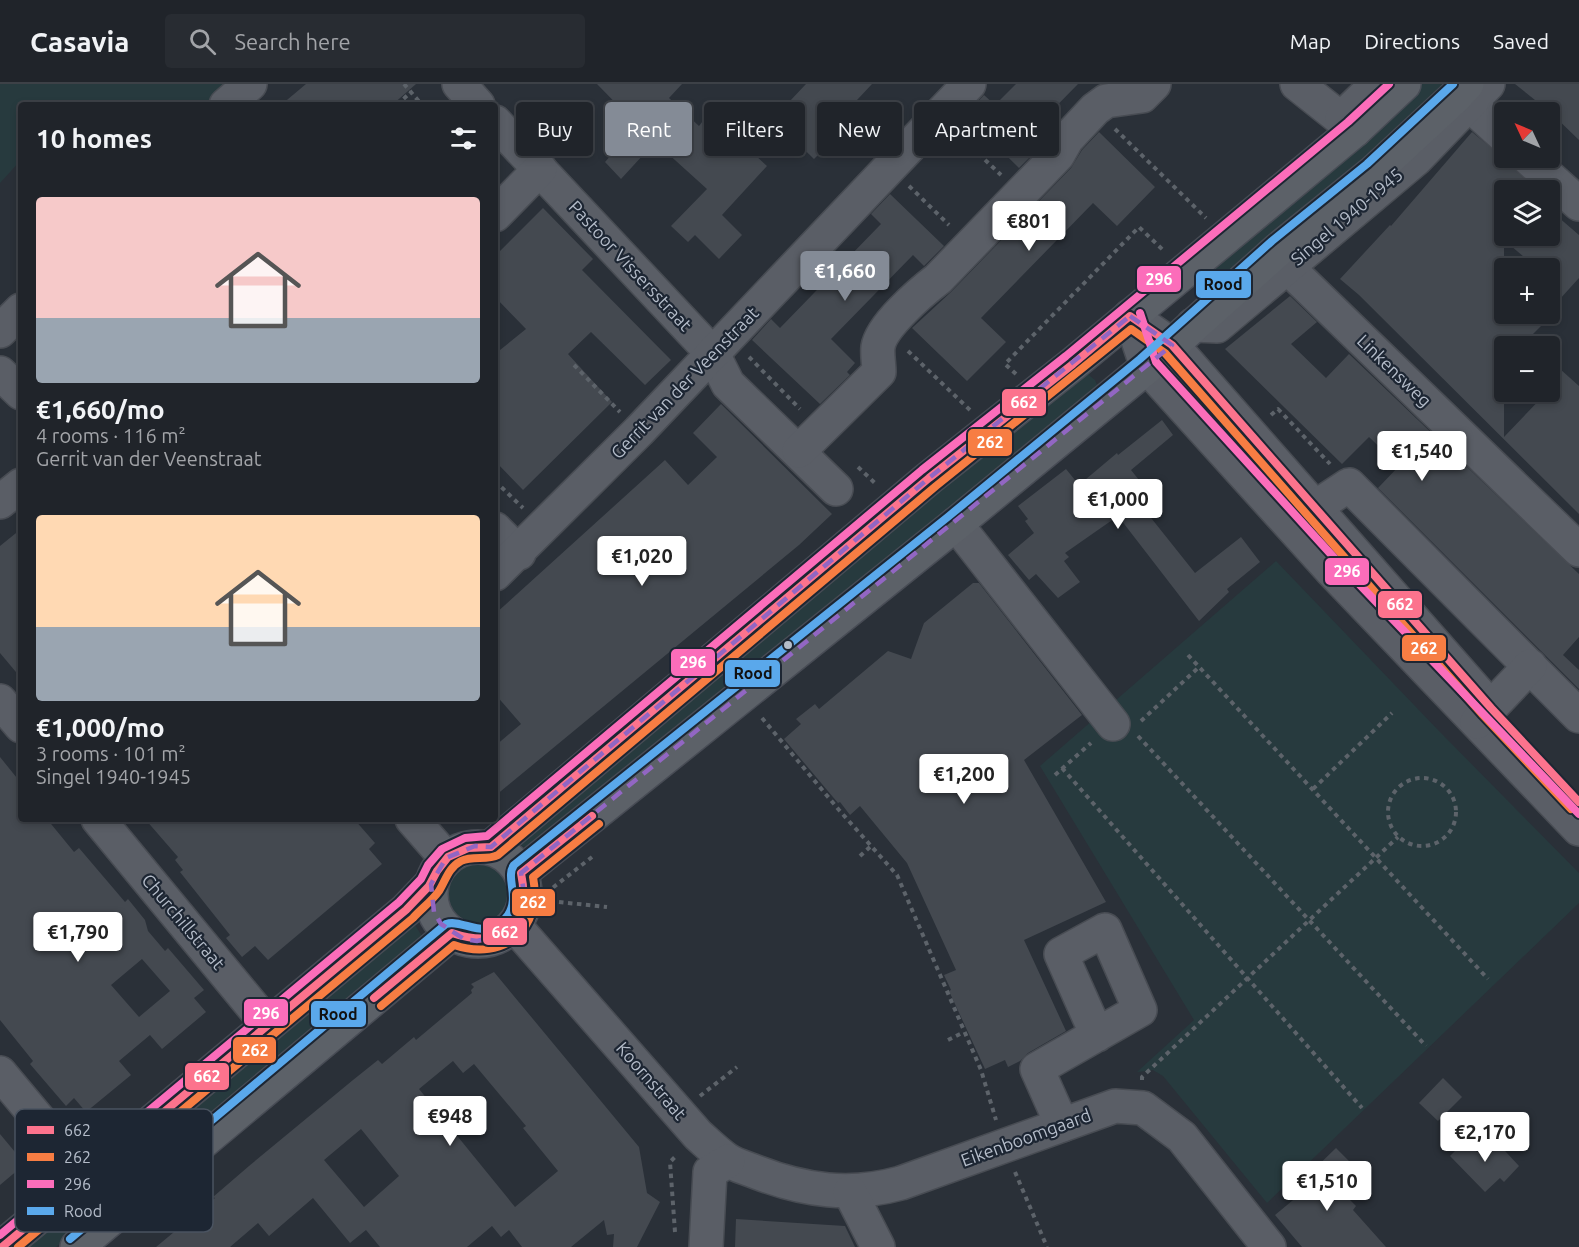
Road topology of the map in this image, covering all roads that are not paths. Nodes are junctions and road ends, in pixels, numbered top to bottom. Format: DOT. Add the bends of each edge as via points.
graph roads {
  1 [pos="250,84"];
  2 [pos="459,84"];
  3 [pos="969,84"];
  4 [pos="1154,84"];
  5 [pos="1297,84"];
  6 [pos="1377,84"];
  7 [pos="1404,84"];
  8 [pos="1475,91"];
  9 [pos="229,102"];
  10 [pos="475,102"];
  11 [pos="1494,120"];
  12 [pos="1349,124"];
  13 [pos="498,125"];
  14 [pos="1539,168"];
  15 [pos="540,169"];
  16 [pos="1579,204"];
  17 [pos="498,211"];
  18 [pos="1287,267"];
  19 [pos="18,313"];
  20 [pos="1130,316"];
  21 [pos="0,332"];
  22 [pos="1182,335"];
  23 [pos="714,354"];
  24 [pos="1147,367"];
  25 [pos="0,373"];
  26 [pos="18,390"];
  27 [pos="799,451"];
  28 [pos="18,487"];
  29 [pos="836,489"];
  30 [pos="0,502"];
  31 [pos="1314,508"];
  32 [pos="956,524"];
  33 [pos="498,538"];
  34 [pos="1579,550"];
  35 [pos="507,563"];
  36 [pos="1530,666"];
  37 [pos="0,701"];
  38 [pos="1484,715"];
  39 [pos="1579,716"];
  40 [pos="18,722"];
  41 [pos="1122,727"];
  42 [pos="1579,802"];
  43 [pos="100,822"];
  44 [pos="414,822"];
  45 [pos="1579,829"];
  46 [pos="491,848"];
  47 [pos="439,871"];
  48 [pos="521,873"];
  49 [pos="514,925"];
  50 [pos="452,933"];
  51 [pos="268,1025"];
  52 [pos="1097,1035"];
  53 [pos="0,1073"];
  54 [pos="30,1109"];
  55 [pos="167,1109"];
  56 [pos="1062,1125"];
  57 [pos="213,1133"];
  58 [pos="728,1161"];
  59 [pos="850,1192"];
  60 [pos="20,1232"];
  61 [pos="95,1232"];
  62 [pos="2,1247"];
  63 [pos="77,1247"];
  64 [pos="706,1247"];
  65 [pos="878,1247"];
  66 [pos="1269,1247"];
  1 -- 9 [label="street"];
  2 -- 10 [label="street"];
  3 -- 23 [label="street, Gerrit van der Veenstraat"];
  4 -- 27 [label="street" via="1143,96 1106,102 1095,109 1067,139 1058,155 885,330 878,346 879,372"];
  5 -- 12 [label="street"];
  6 -- 12 [label="street"];
  7 -- 12 [label="main road"];
  8 -- 11 [label="street"];
  8 -- 18 [label="street, Singel 1940-1945" via="1416,159"];
  8 -- 22 [label="main road, Singel 1940-1945" via="1454,98 1374,172"];
  12 -- 20 [label="main road"];
  13 -- 15 [label="street, Pastoor Vissersstraat"];
  14 -- 16 [label="street"];
  15 -- 17 [label="street"];
  15 -- 23 [label="street, Pastoor Vissersstraat"];
  18 -- 22 [label="street, Singel 1940-1945" via="1217,326"];
  18 -- 34 [label="street, Linkensweg"];
  19 -- 21 [label="street"];
  20 -- 22 [label="street"];
  20 -- 24 [label="street"];
  20 -- 46 [label="main road" via="929,478"];
  22 -- 24 [label="main road, Singel 1940-1945"];
  22 -- 31 [label="street"];
  23 -- 27 [label="street, Pastoor Vissersstraat" via="728,384"];
  23 -- 35 [label="street, Gerrit van der Veenstraat"];
  24 -- 32 [label="main road, Singel 1940-1945"];
  24 -- 38 [label="street" via="1322,560"];
  25 -- 26 [label="street"];
  27 -- 29 [label="street, Pastoor Vissersstraat"];
  28 -- 30 [label="street"];
  31 -- 36 [label="street" via="1349,485"];
  31 -- 38 [label="street" via="1378,578"];
  32 -- 41 [label="street"];
  32 -- 48 [label="main road, Singel 1940-1945"];
  33 -- 35 [label="street"];
  36 -- 38 [label="street"];
  36 -- 39 [label="street"];
  37 -- 40 [label="street"];
  38 -- 42 [label="street"];
  38 -- 45 [label="street"];
  43 -- 51 [label="street, Churchillstraat"];
  44 -- 47 [label="street"];
  46 -- 47 [label="main road" via="475,846 460,850"];
  46 -- 48 [label="main road" via="509,857"];
  47 -- 50 [label="main road" via="431,898 441,924"];
  47 -- 51 [label="main road" via="406,910"];
  48 -- 49 [label="main road" via="525,900"];
  49 -- 50 [label="main road" via="491,940 464,939"];
  49 -- 58 [label="street, Koornstraat" via="698,1135"];
  50 -- 57 [label="main road"];
  51 -- 55 [label="main road"];
  52 -- 56 [label="street" via="1037,1069"];
  53 -- 54 [label="street"];
  56 -- 59 [label="street, Eikenboomgaard" via="901,1183"];
  56 -- 66 [label="street, Eikenboomgaard" via="1115,1106 1143,1108 1182,1137"];
  58 -- 59 [label="street, Eikenboomgaard" via="804,1188"];
  58 -- 64 [label="street" via="710,1172"];
  59 -- 65 [label="street"];
  60 -- 62 [label="main road"];
  61 -- 63 [label="main road"];
}
